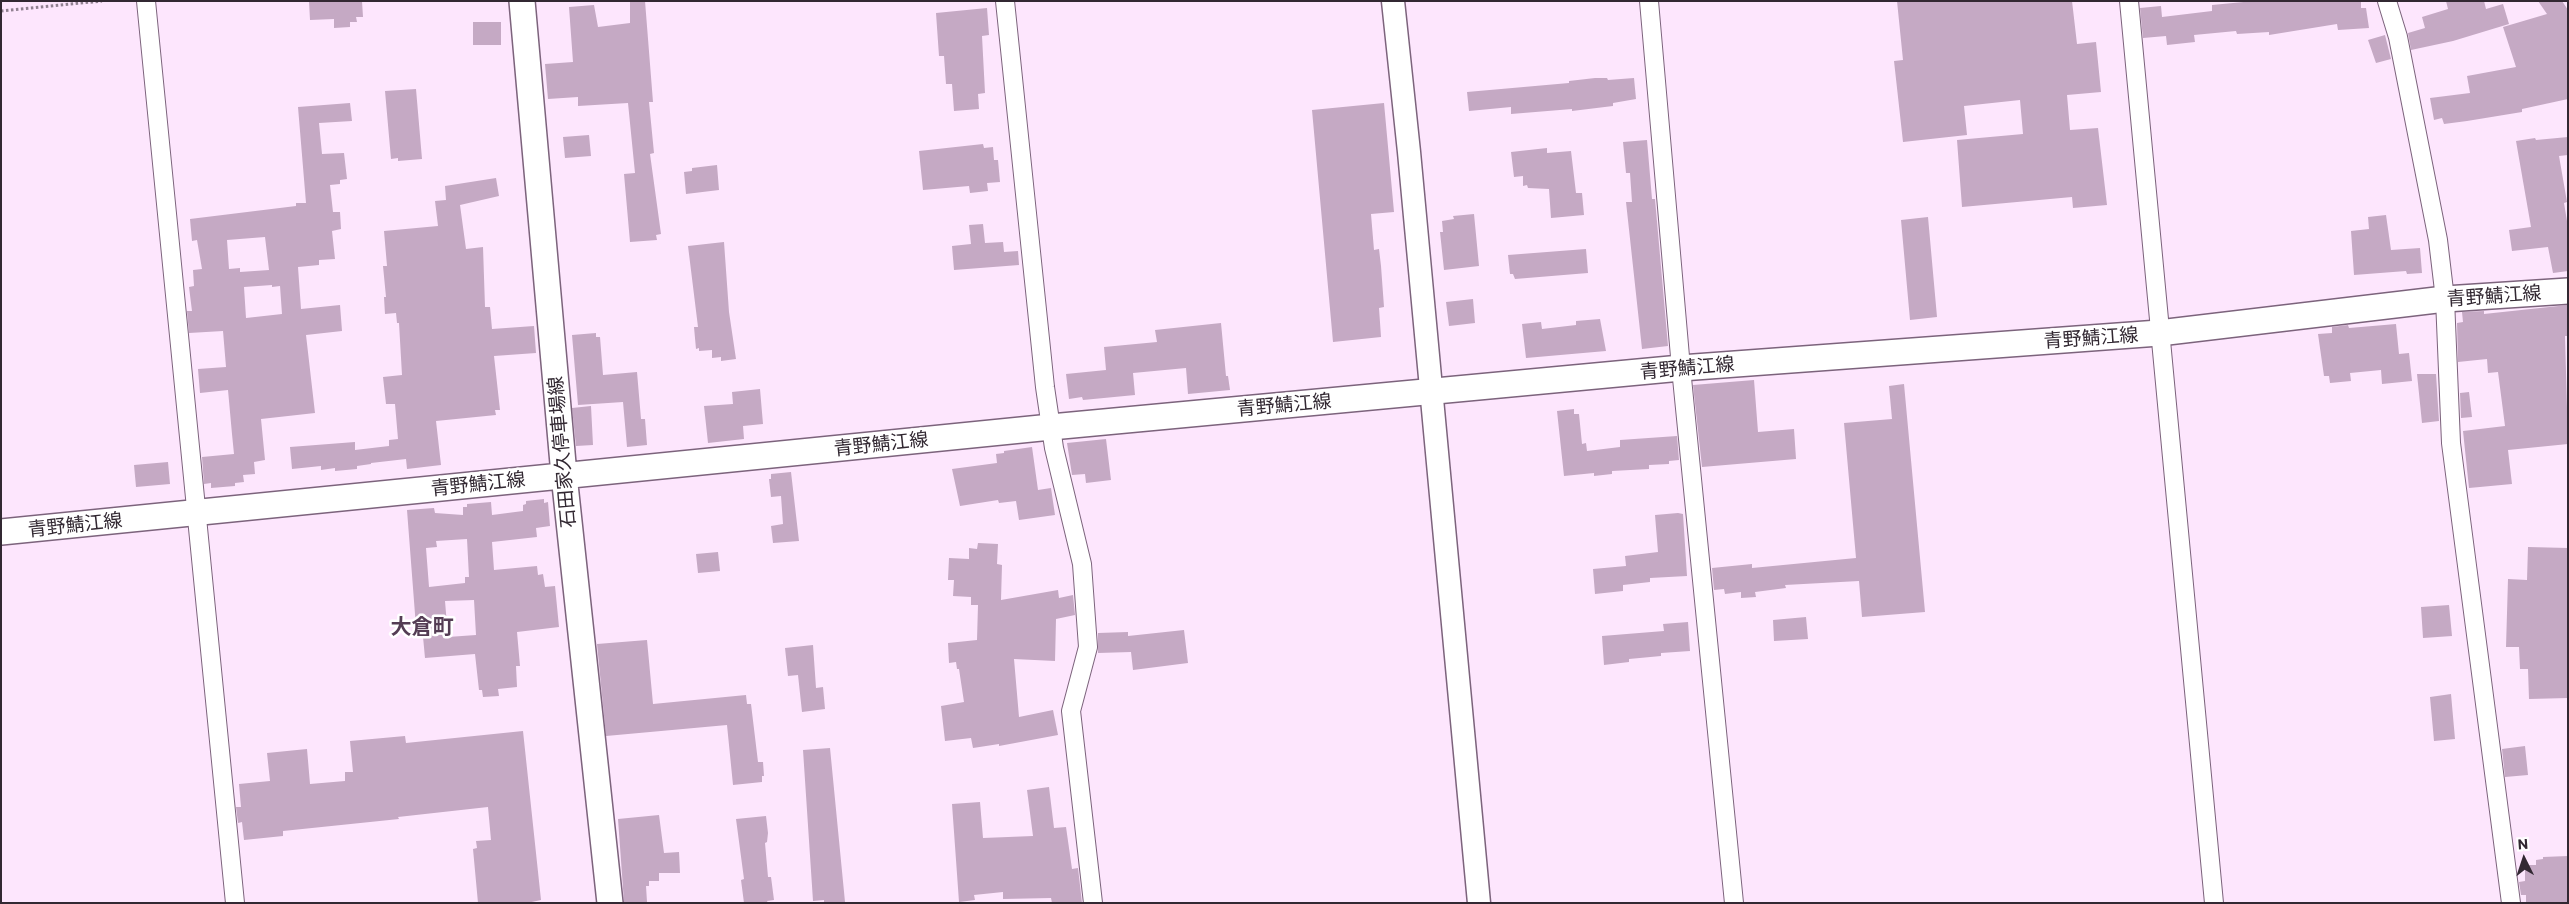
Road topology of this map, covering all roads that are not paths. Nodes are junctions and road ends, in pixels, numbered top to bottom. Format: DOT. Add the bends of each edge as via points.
graph roads {
  1 [pos="146,1"];
  2 [pos="522,1"];
  3 [pos="1005,1"];
  4 [pos="1393,1"];
  5 [pos="1649,1"];
  6 [pos="2129,1"];
  7 [pos="2387,1"];
  8 [pos="2568,291"];
  9 [pos="2445,300"];
  10 [pos="2159,333"];
  11 [pos="1681,368"];
  12 [pos="1431,391"];
  13 [pos="1051,427"];
  14 [pos="564,476"];
  15 [pos="197,513"];
  16 [pos="1,532"];
  17 [pos="235,903"];
  18 [pos="610,903"];
  19 [pos="1093,903"];
  20 [pos="1479,903"];
  21 [pos="1734,903"];
  22 [pos="2214,903"];
  23 [pos="2511,903"];
  1 -- 15 [label="street"];
  2 -- 14 [label="main road, 石田家久停車場線"];
  3 -- 13 [label="street"];
  4 -- 12 [label="street"];
  5 -- 11 [label="street"];
  6 -- 10 [label="street"];
  7 -- 9 [label="street" via="2398,37 2438,240"];
  8 -- 9 [label="main road, 青野鯖江線"];
  9 -- 10 [label="main road, 青野鯖江線"];
  9 -- 23 [label="street" via="2451,443"];
  10 -- 11 [label="main road, 青野鯖江線"];
  10 -- 22 [label="street"];
  11 -- 12 [label="main road, 青野鯖江線"];
  11 -- 21 [label="street"];
  12 -- 13 [label="main road, 青野鯖江線"];
  12 -- 20 [label="street"];
  13 -- 14 [label="main road, 青野鯖江線"];
  13 -- 19 [label="street" via="1082,564 1088,648 1071,711"];
  14 -- 15 [label="main road, 青野鯖江線"];
  14 -- 18 [label="main road, 石田家久停車場線"];
  15 -- 16 [label="main road, 青野鯖江線"];
  15 -- 17 [label="street"];
}
